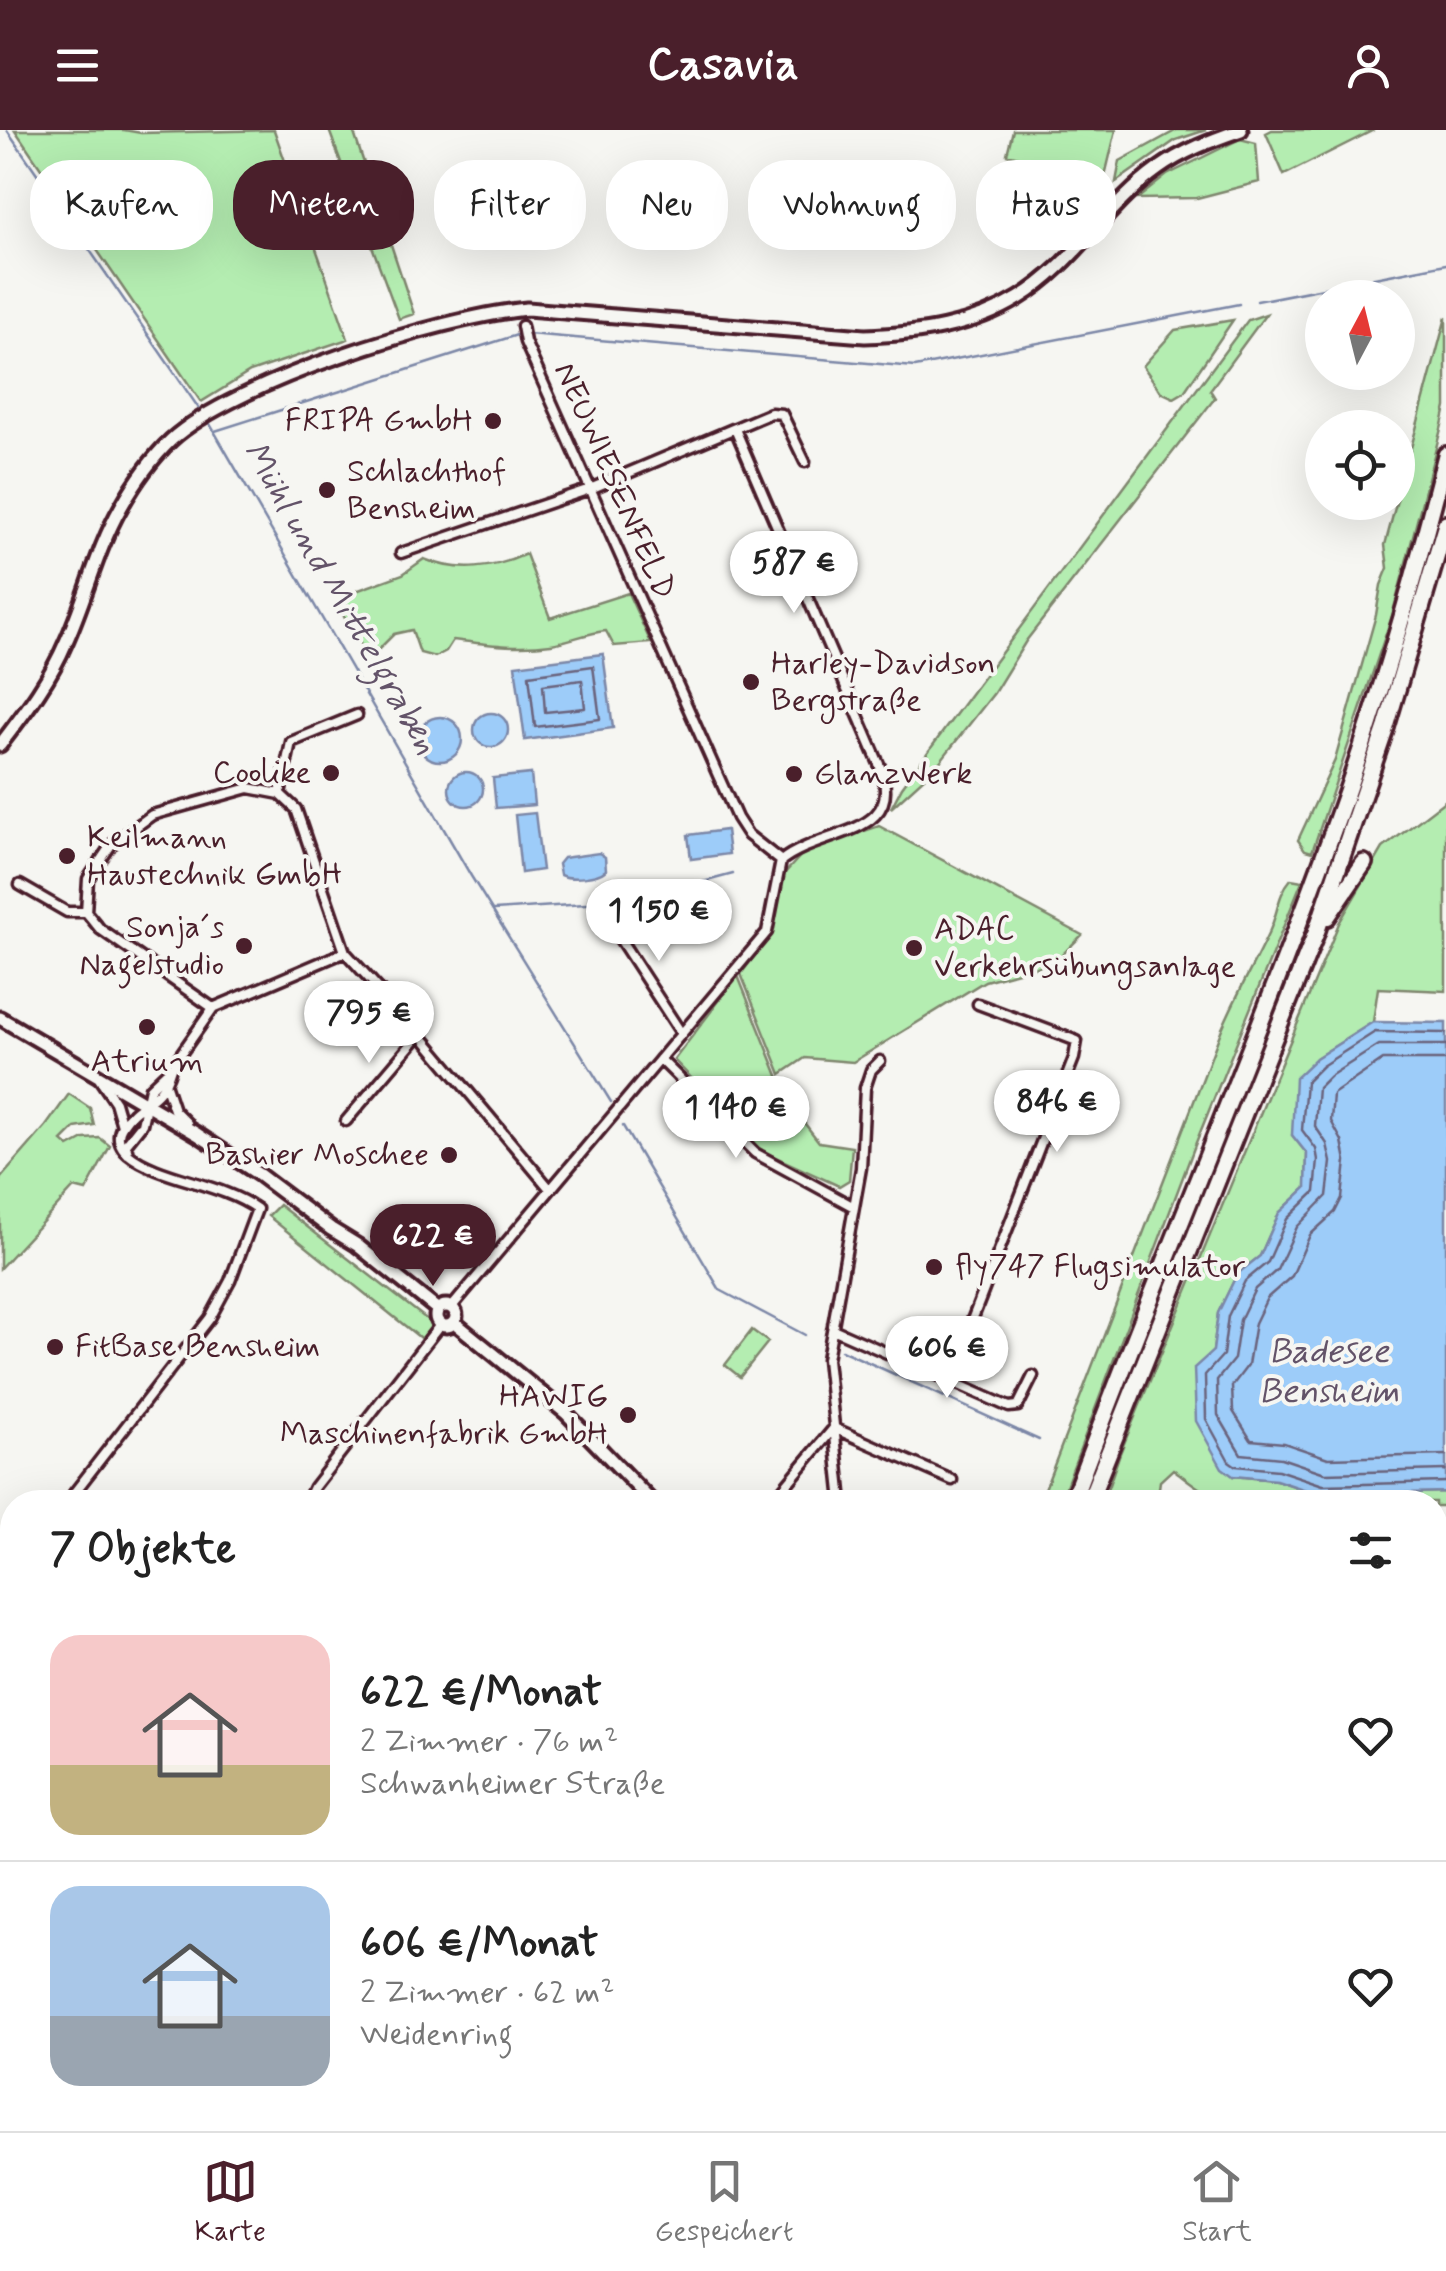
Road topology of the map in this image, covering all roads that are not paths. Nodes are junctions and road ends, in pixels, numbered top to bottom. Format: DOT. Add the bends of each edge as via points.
graph roads {
  1 [pos="1241,130"];
  2 [pos="522,326"];
  3 [pos="735,429"];
  4 [pos="1446,455"];
  5 [pos="805,462"];
  6 [pos="590,489"];
  7 [pos="1446,524"];
  8 [pos="401,554"];
  9 [pos="358,715"];
  10 [pos="0,744"];
  11 [pos="280,794"];
  12 [pos="781,861"];
  13 [pos="1364,863"];
  14 [pos="20,885"];
  15 [pos="86,912"];
  16 [pos="605,916"];
  17 [pos="1316,933"];
  18 [pos="345,952"];
  19 [pos="978,1004"];
  20 [pos="213,1008"];
  21 [pos="0,1018"];
  22 [pos="681,1032"];
  23 [pos="420,1034"];
  24 [pos="660,1059"];
  25 [pos="880,1061"];
  26 [pos="171,1068"];
  27 [pos="100,1080"];
  28 [pos="166,1086"];
  29 [pos="145,1105"];
  30 [pos="346,1122"];
  31 [pos="122,1126"];
  32 [pos="196,1134"];
  33 [pos="128,1154"];
  34 [pos="550,1189"];
  35 [pos="854,1207"];
  36 [pos="444,1309"];
  37 [pos="454,1322"];
  38 [pos="440,1324"];
  39 [pos="834,1330"];
  40 [pos="1033,1376"];
  41 [pos="948,1382"];
  42 [pos="834,1428"];
  43 [pos="952,1480"];
  44 [pos="76,1490"];
  45 [pos="313,1490"];
  46 [pos="640,1490"];
  47 [pos="782,1490"];
  48 [pos="841,1490"];
  49 [pos="1077,1490"];
  50 [pos="1095,1490"];
  1 -- 10 [label="street" via="1156,170 1073,256 1019,298 951,326 865,336 552,309 498,312 363,349 214,410 171,440 119,510 65,646"];
  2 -- 6 [label="street, NEUWIESENFELD"];
  3 -- 5 [label="street" via="782,414"];
  3 -- 6 [label="street"];
  3 -- 12 [label="street" via="886,782 882,808 864,825"];
  4 -- 49 [label="highway" via="1336,823"];
  6 -- 8 [label="street"];
  6 -- 12 [label="street, NEUWIESENFELD" via="737,818"];
  7 -- 17 [label="highway"];
  9 -- 11 [label="street" via="291,742"];
  11 -- 15 [label="street" via="249,788 152,815 96,862"];
  11 -- 18 [label="street" via="296,809"];
  12 -- 22 [label="street" via="767,932"];
  13 -- 17 [label="highway"];
  14 -- 15 [label="street" via="67,912"];
  15 -- 20 [label="street" via="100,929"];
  16 -- 22 [label="street"];
  17 -- 50 [label="highway"];
  18 -- 20 [label="street"];
  18 -- 23 [label="street"];
  19 -- 41 [label="street" via="1077,1041"];
  20 -- 26 [label="street"];
  21 -- 27 [label="street"];
  22 -- 24 [label="street"];
  23 -- 30 [label="street"];
  23 -- 34 [label="street"];
  24 -- 34 [label="street"];
  24 -- 35 [label="street" via="755,1153"];
  25 -- 35 [label="street" via="865,1088"];
  26 -- 28 [label="street"];
  26 -- 29 [label="street" via="150,1088"];
  27 -- 29 [label="street"];
  27 -- 31 [label="street"];
  28 -- 29 [label="street"];
  28 -- 32 [label="street" via="174,1110"];
  29 -- 31 [label="street"];
  29 -- 32 [label="street"];
  29 -- 33 [label="street" via="142,1124 126,1144"];
  31 -- 33 [label="street" via="119,1142"];
  32 -- 36 [label="street"];
  33 -- 44 [label="street" via="258,1209 210,1318"];
  34 -- 36 [label="street"];
  35 -- 39 [label="street"];
  36 -- 37 [label="street" via="456,1316"];
  36 -- 38 [label="street" via="436,1318"];
  37 -- 38 [label="street"];
  37 -- 46 [label="street" via="566,1413"];
  38 -- 45 [label="street"];
  39 -- 41 [label="street"];
  39 -- 42 [label="street" via="827,1359"];
  40 -- 41 [label="street" via="1014,1408"];
  42 -- 43 [label="street"];
  42 -- 47 [label="street"];
  42 -- 48 [label="street"];
}
